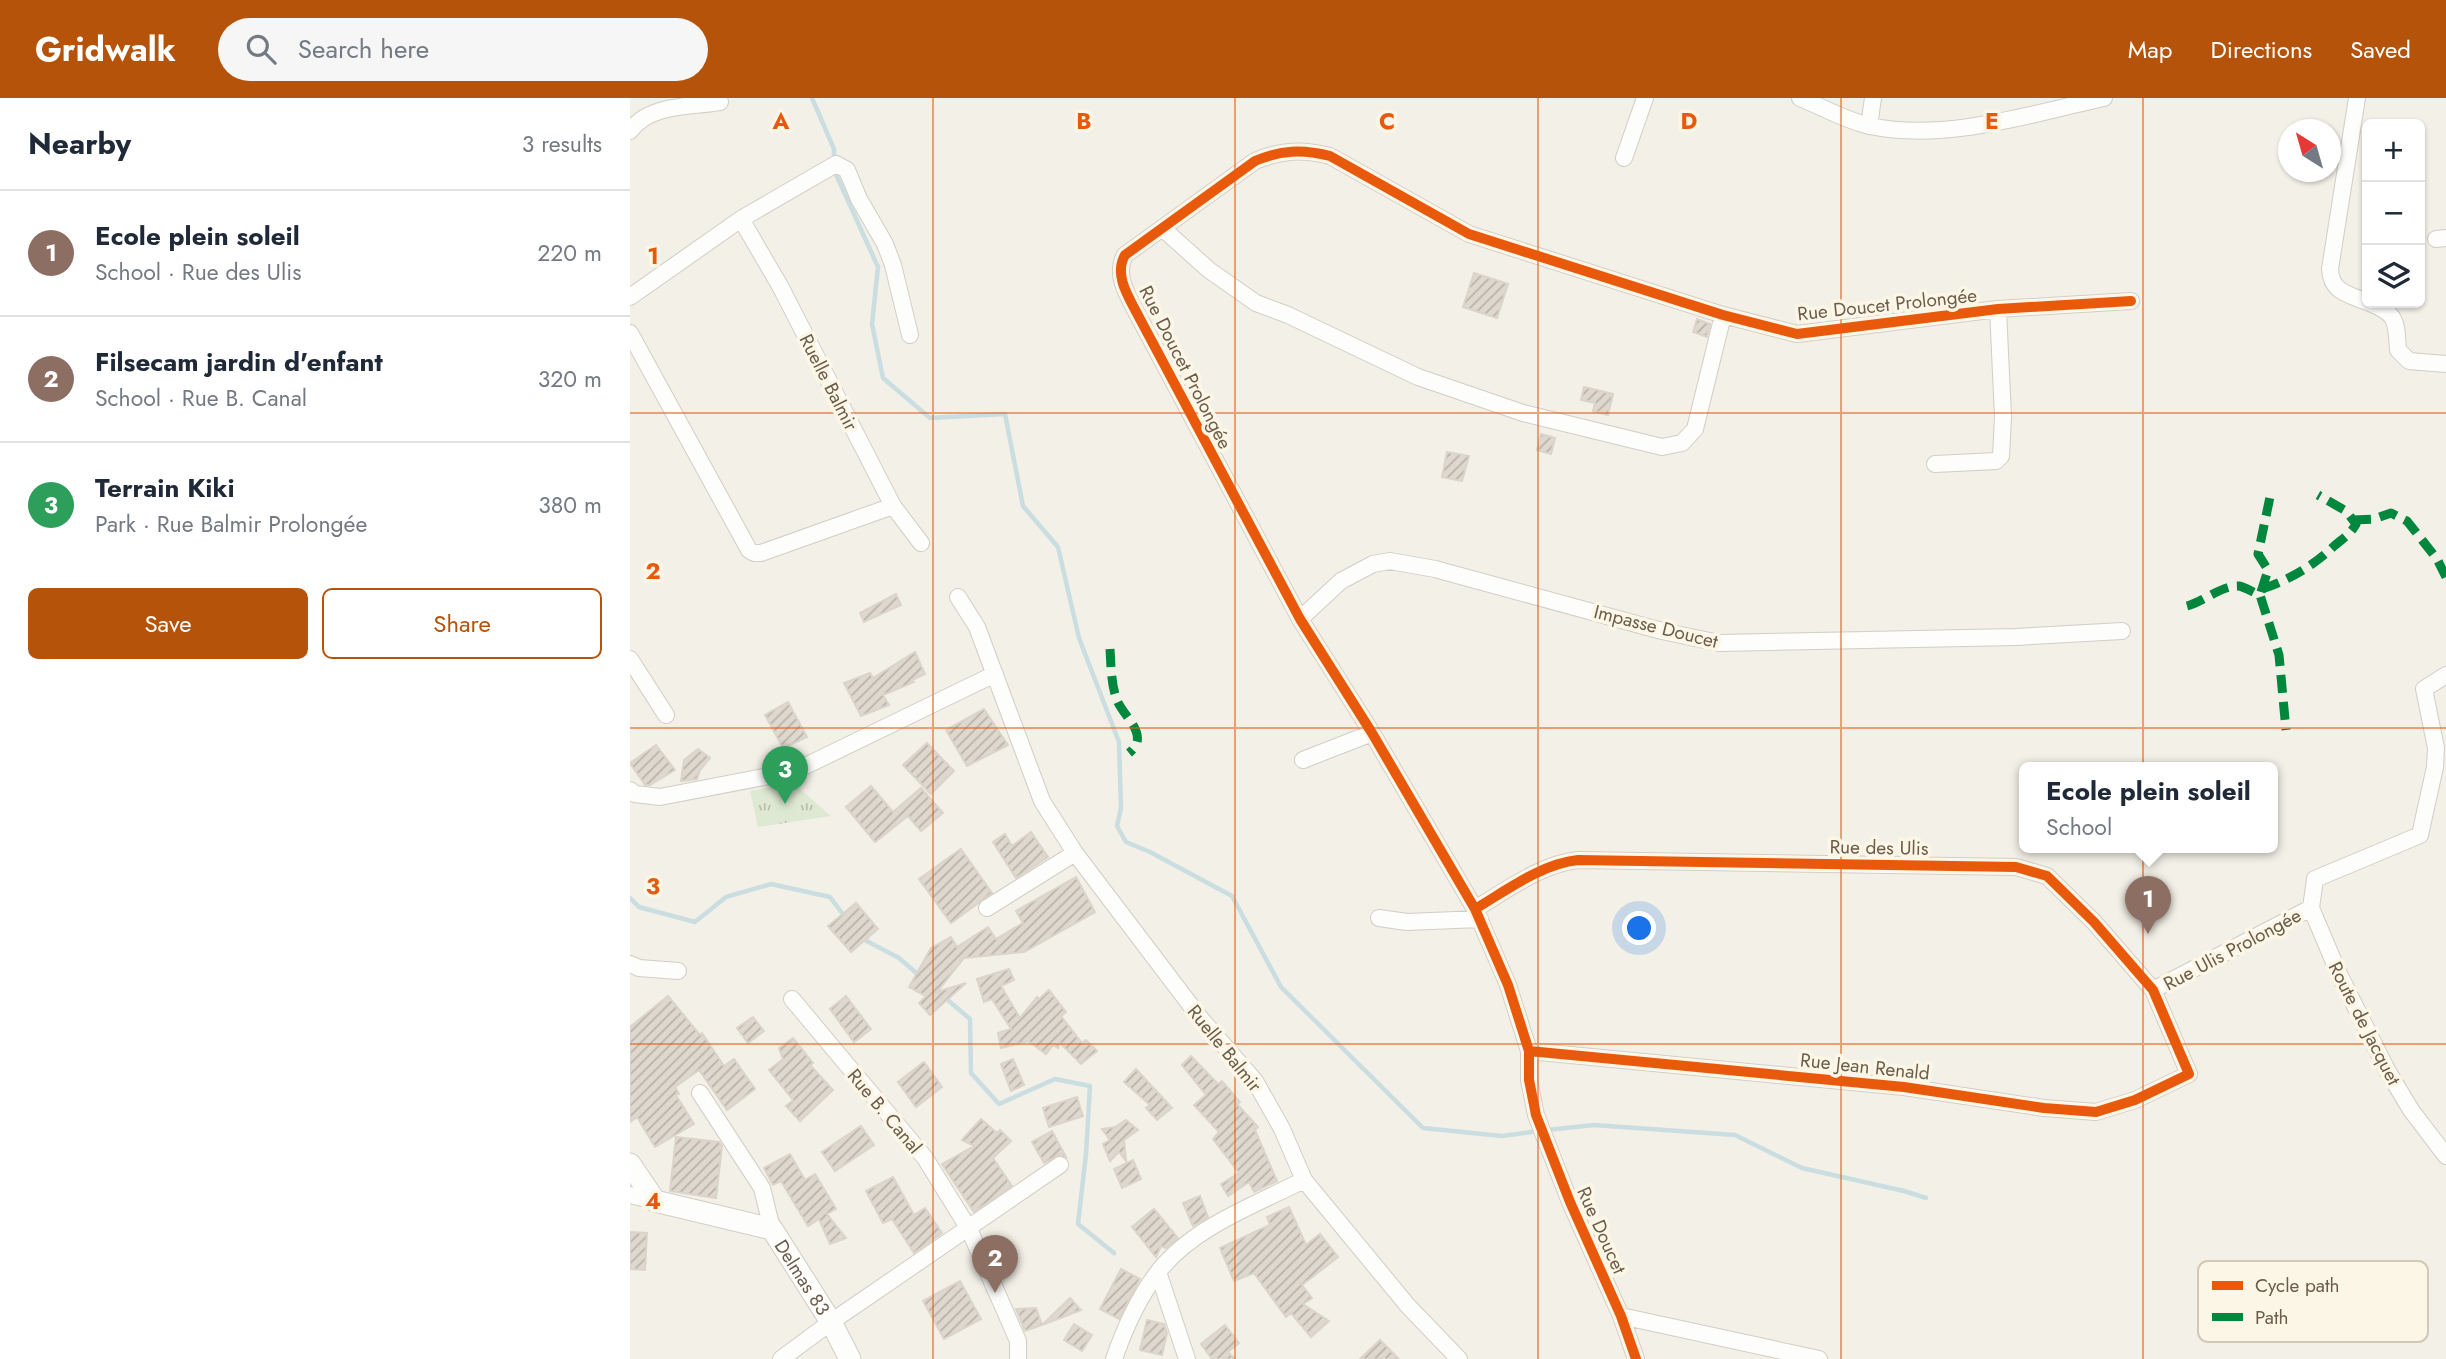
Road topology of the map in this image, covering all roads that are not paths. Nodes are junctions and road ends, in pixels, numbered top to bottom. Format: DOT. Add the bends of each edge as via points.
graph roads {
  1 [pos="1645,98"];
  2 [pos="1800,98"];
  3 [pos="1873,98"];
  4 [pos="2104,98"];
  5 [pos="2357,98"];
  6 [pos="720,102"];
  7 [pos="1869,126"];
  8 [pos="630,131"];
  9 [pos="1623,158"];
  10 [pos="741,219"];
  11 [pos="1162,228"];
  12 [pos="630,297"];
  13 [pos="2362,299"];
  14 [pos="2131,300"];
  15 [pos="2383,308"];
  16 [pos="1998,309"];
  17 [pos="1723,315"];
  18 [pos="911,335"];
  19 [pos="631,337"];
  20 [pos="2446,364"];
  21 [pos="1936,464"];
  22 [pos="893,506"];
  23 [pos="921,542"];
  24 [pos="958,597"];
  25 [pos="1300,620"];
  26 [pos="2122,631"];
  27 [pos="630,659"];
  28 [pos="995,674"];
  29 [pos="2446,675"];
  30 [pos="666,715"];
  31 [pos="1371,733"];
  32 [pos="1303,761"];
  33 [pos="630,790"];
  34 [pos="1075,853"];
  35 [pos="987,908"];
  36 [pos="2311,908"];
  37 [pos="1477,914"];
  38 [pos="1379,918"];
  39 [pos="630,964"];
  40 [pos="678,971"];
  41 [pos="2153,990"];
  42 [pos="792,999"];
  43 [pos="1529,1051"];
  44 [pos="2189,1074"];
  45 [pos="700,1093"];
  46 [pos="1535,1115"];
  47 [pos="2446,1156"];
  48 [pos="630,1164"];
  49 [pos="1060,1165"];
  50 [pos="1304,1180"];
  51 [pos="630,1195"];
  52 [pos="655,1201"];
  53 [pos="772,1229"];
  54 [pos="969,1229"];
  55 [pos="1158,1272"];
  56 [pos="1621,1316"];
  57 [pos="831,1322"];
  58 [pos="781,1359"];
  59 [pos="850,1359"];
  60 [pos="1018,1359"];
  61 [pos="1114,1359"];
  62 [pos="1187,1359"];
  63 [pos="1459,1359"];
  64 [pos="1636,1359"];
  65 [pos="1819,1359"];
  1 -- 9 [label="street"];
  2 -- 7 [label="street"];
  3 -- 7 [label="street"];
  4 -- 7 [label="street" via="1966,128"];
  5 -- 13 [label="street" via="2330,280"];
  6 -- 8 [label="street" via="651,112"];
  10 -- 12 [label="street"];
  10 -- 18 [label="street" via="811,177 836,164 842,166 885,244"];
  10 -- 22 [label="street, Ruelle Balmir"];
  11 -- 17 [label="street, Rue Doucet Prolongée" via="1255,161 1275,153 1308,150 1330,156 1469,234"];
  11 -- 17 [label="street" via="1209,270 1256,303 1418,377 1523,413 1662,447 1682,443 1695,429"];
  11 -- 25 [label="street, Rue Doucet Prolongée" via="1125,255 1119,273"];
  14 -- 16 [label="street, Rue Doucet Prolongée"];
  15 -- 20 [label="street" via="2396,322 2398,350 2409,361"];
  16 -- 17 [label="street, Rue Doucet Prolongée" via="1797,334"];
  16 -- 21 [label="street" via="2001,456 1996,461"];
  19 -- 22 [label="street" via="749,550 761,553"];
  22 -- 23 [label="street, Ruelle Balmir"];
  24 -- 28 [label="street, Ruelle Balmir" via="977,627"];
  25 -- 26 [label="street, Impasse Doucet" via="1341,581 1373,564 1390,561 1718,643"];
  25 -- 31 [label="street, Rue Doucet Prolongée"];
  27 -- 30 [label="street"];
  28 -- 33 [label="street" via="795,771 660,797"];
  28 -- 34 [label="street, Ruelle Balmir" via="1042,801"];
  29 -- 36 [label="street" via="2424,689 2435,767 2420,835 2315,879"];
  31 -- 32 [label="street"];
  31 -- 37 [label="street, Rue Doucet Prolongée"];
  34 -- 35 [label="street"];
  34 -- 50 [label="street, Ruelle Balmir" via="1201,1019 1255,1081"];
  36 -- 41 [label="street, Rue Ulis Prolongée"];
  36 -- 47 [label="street, Route de Jacquet" via="2387,1070"];
  37 -- 38 [label="street" via="1407,922"];
  37 -- 41 [label="street, Rue des Ulis" via="1547,868 1578,860 2016,867 2048,876"];
  37 -- 43 [label="street, Rue Doucet Prolongée" via="1508,985"];
  39 -- 40 [label="street"];
  41 -- 44 [label="street, Rue des Ulis"];
  42 -- 54 [label="street, Rue B. Canal" via="925,1158"];
  43 -- 44 [label="street, Rue Jean Renald" via="1904,1087 2096,1112 2136,1100"];
  43 -- 46 [label="street, Rue Doucet Prolongée"];
  45 -- 53 [label="street" via="762,1188"];
  46 -- 56 [label="street, Rue Doucet"];
  48 -- 52 [label="street"];
  49 -- 54 [label="street"];
  50 -- 55 [label="street" via="1208,1229"];
  50 -- 63 [label="street, Ruelle Balmir" via="1408,1306"];
  51 -- 52 [label="street, Delmas 83"];
  52 -- 53 [label="street, Delmas 83"];
  53 -- 57 [label="street, Delmas 83"];
  54 -- 57 [label="street"];
  54 -- 60 [label="street, Rue B. Canal" via="1018,1340"];
  55 -- 61 [label="street"];
  55 -- 62 [label="street"];
  56 -- 64 [label="street, Rue Doucet"];
  56 -- 65 [label="street"];
  57 -- 58 [label="street"];
  57 -- 59 [label="street, Delmas 83"];
}
